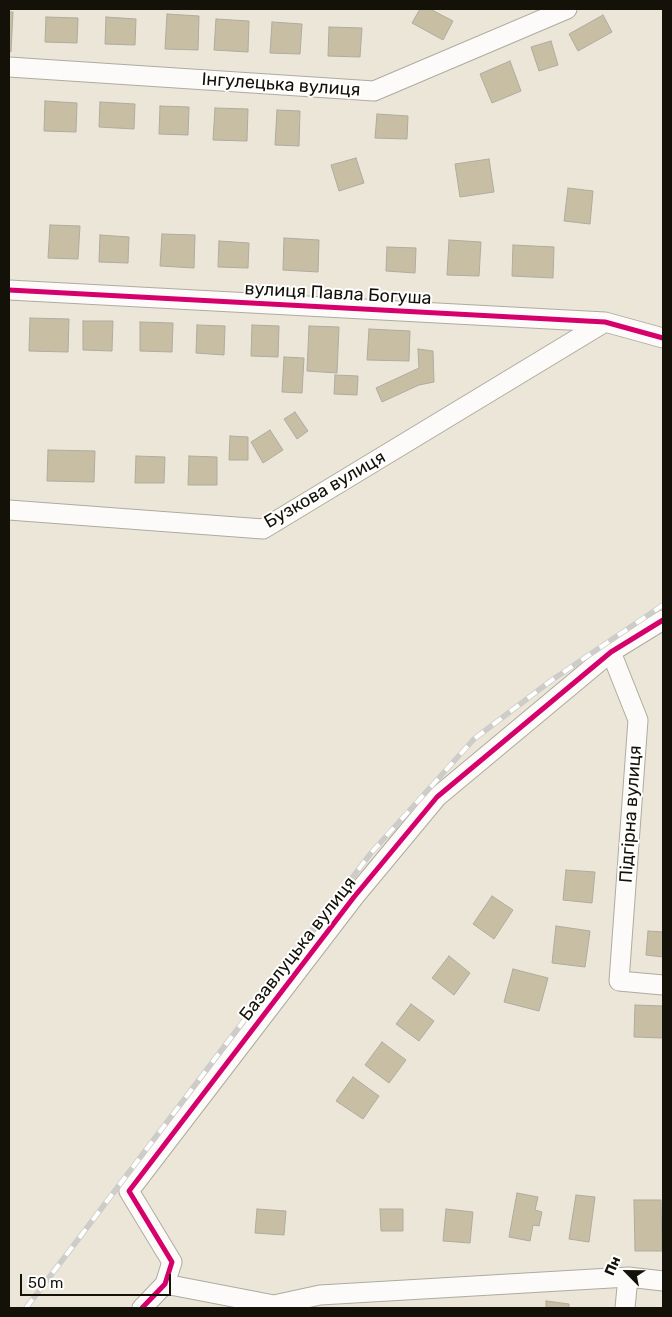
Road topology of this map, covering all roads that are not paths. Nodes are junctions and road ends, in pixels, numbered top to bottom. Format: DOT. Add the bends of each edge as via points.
graph roads {
  1 [pos="567,9"];
  2 [pos="9,67"];
  3 [pos="9,290"];
  4 [pos="605,322"];
  5 [pos="663,338"];
  6 [pos="9,510"];
  7 [pos="663,620"];
  8 [pos="611,652"];
  9 [pos="663,985"];
  10 [pos="628,1277"];
  11 [pos="663,1281"];
  12 [pos="165,1284"];
  13 [pos="274,1307"];
  14 [pos="142,1308"];
  15 [pos="625,1308"];
  1 -- 2 [label="street, Інгулецька вулиця" via="374,91"];
  3 -- 4 [label="street, вулиця Павла Богуша"];
  4 -- 5 [label="street, вулиця Павла Богуша"];
  4 -- 6 [label="street, Бузкова вулиця" via="263,529"];
  7 -- 8 [label="street, Базавлуцька вулиця"];
  8 -- 9 [label="street, Підгірна вулиця" via="638,720 619,981"];
  8 -- 12 [label="street, Базавлуцька вулиця" via="437,797 354,897 129,1191 172,1262"];
  10 -- 11 [label="street"];
  10 -- 13 [label="street" via="320,1295"];
  10 -- 15 [label="street"];
  12 -- 13 [label="street"];
  12 -- 14 [label="street, Базавлуцька вулиця"];
}
